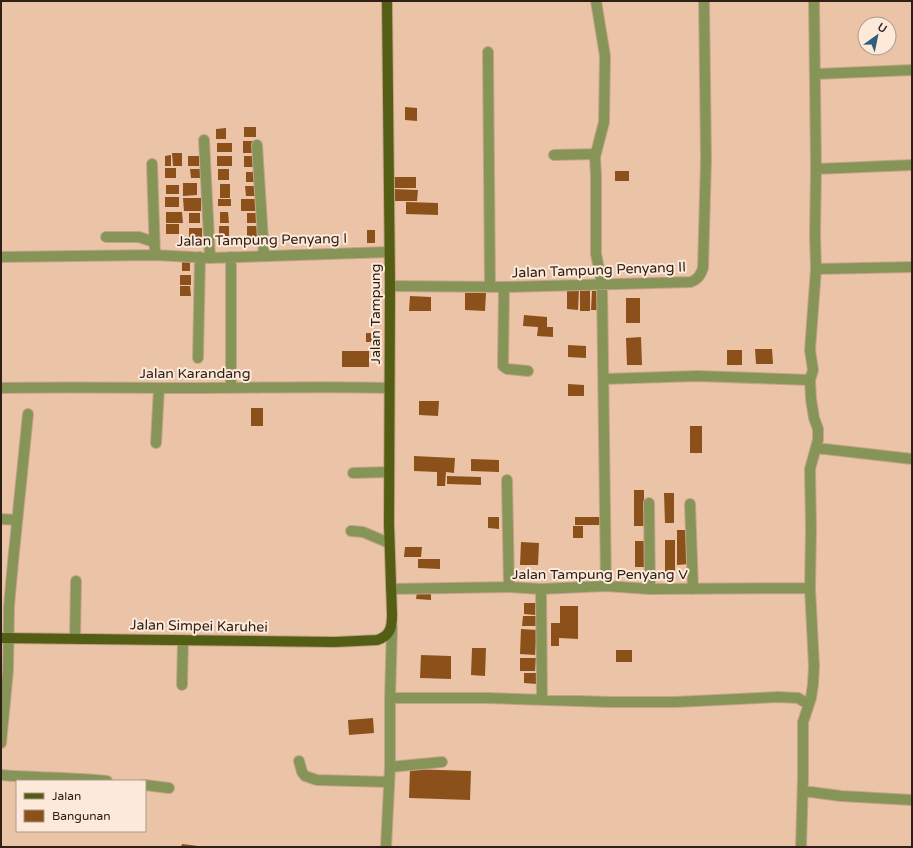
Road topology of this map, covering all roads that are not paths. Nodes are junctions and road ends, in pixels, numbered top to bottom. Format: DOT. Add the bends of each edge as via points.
graph roads {
  1 [pos="387,1"];
  2 [pos="596,1"];
  3 [pos="704,1"];
  4 [pos="814,1"];
  5 [pos="488,52"];
  6 [pos="912,70"];
  7 [pos="816,74"];
  8 [pos="204,140"];
  9 [pos="257,145"];
  10 [pos="595,154"];
  11 [pos="554,155"];
  12 [pos="152,164"];
  13 [pos="912,165"];
  14 [pos="816,169"];
  15 [pos="106,236"];
  16 [pos="154,242"];
  17 [pos="389,252"];
  18 [pos="264,255"];
  19 [pos="155,256"];
  20 [pos="1,257"];
  21 [pos="231,257"];
  22 [pos="205,258"];
  23 [pos="912,267"];
  24 [pos="816,268"];
  25 [pos="602,284"];
  26 [pos="390,286"];
  27 [pos="490,287"];
  28 [pos="504,287"];
  29 [pos="198,358"];
  30 [pos="528,371"];
  31 [pos="604,379"];
  32 [pos="810,380"];
  33 [pos="1,388"];
  34 [pos="159,388"];
  35 [pos="231,388"];
  36 [pos="389,388"];
  37 [pos="28,414"];
  38 [pos="156,443"];
  39 [pos="816,448"];
  40 [pos="912,459"];
  41 [pos="389,472"];
  42 [pos="353,473"];
  43 [pos="507,480"];
  44 [pos="649,503"];
  45 [pos="690,504"];
  46 [pos="1,519"];
  47 [pos="17,520"];
  48 [pos="352,531"];
  49 [pos="389,543"];
  50 [pos="76,581"];
  51 [pos="606,586"];
  52 [pos="509,587"];
  53 [pos="810,588"];
  54 [pos="391,589"];
  55 [pos="541,589"];
  56 [pos="650,589"];
  57 [pos="693,589"];
  58 [pos="392,628"];
  59 [pos="5,638"];
  60 [pos="75,638"];
  61 [pos="183,640"];
  62 [pos="182,685"];
  63 [pos="390,698"];
  64 [pos="542,700"];
  65 [pos="808,704"];
  66 [pos="1,743"];
  67 [pos="299,761"];
  68 [pos="442,762"];
  69 [pos="390,767"];
  70 [pos="1,775"];
  71 [pos="100,780"];
  72 [pos="389,782"];
  73 [pos="146,785"];
  74 [pos="169,788"];
  75 [pos="802,791"];
  76 [pos="912,800"];
  77 [pos="386,847"];
  78 [pos="801,847"];
  1 -- 17 [label="main road, Jalan Tampung"];
  2 -- 10 [label="street" via="605,56 604,122"];
  3 -- 25 [label="street, Jalan Tampung Penyang II" via="706,159 701,275 691,282"];
  4 -- 7 [label="street"];
  5 -- 27 [label="street"];
  6 -- 7 [label="street"];
  7 -- 14 [label="street"];
  8 -- 22 [label="street"];
  9 -- 18 [label="street"];
  10 -- 11 [label="street"];
  10 -- 25 [label="street" via="596,254"];
  12 -- 16 [label="street"];
  13 -- 14 [label="street"];
  14 -- 24 [label="street"];
  15 -- 16 [label="street" via="139,237"];
  16 -- 19 [label="street"];
  17 -- 18 [label="street, Jalan Tampung Penyang I"];
  17 -- 26 [label="main road, Jalan Tampung"];
  18 -- 21 [label="street, Jalan Tampung Penyang I"];
  19 -- 20 [label="street"];
  19 -- 22 [label="street, Jalan Tampung Penyang I"];
  21 -- 22 [label="street, Jalan Tampung Penyang I"];
  21 -- 35 [label="street"];
  22 -- 29 [label="street"];
  23 -- 24 [label="street"];
  24 -- 32 [label="street"];
  25 -- 28 [label="street, Jalan Tampung Penyang II"];
  25 -- 31 [label="street"];
  26 -- 27 [label="street, Jalan Tampung Penyang II"];
  26 -- 36 [label="main road, Jalan Tampung"];
  27 -- 28 [label="street, Jalan Tampung Penyang II"];
  28 -- 30 [label="street" via="503,366 507,369"];
  31 -- 32 [label="street" via="697,376"];
  31 -- 51 [label="street"];
  32 -- 39 [label="street" via="818,435"];
  33 -- 34 [label="street, Jalan Karandang"];
  34 -- 35 [label="street, Jalan Karandang"];
  34 -- 38 [label="street"];
  35 -- 36 [label="street, Jalan Karandang"];
  36 -- 41 [label="main road, Jalan Tampung"];
  37 -- 47 [label="street"];
  39 -- 40 [label="street"];
  39 -- 53 [label="street" via="810,469"];
  41 -- 42 [label="street"];
  41 -- 49 [label="main road, Jalan Tampung"];
  43 -- 52 [label="street"];
  44 -- 56 [label="street"];
  45 -- 57 [label="street"];
  46 -- 47 [label="street"];
  47 -- 59 [label="street"];
  48 -- 49 [label="street" via="363,532"];
  49 -- 54 [label="main road, Jalan Tampung"];
  50 -- 60 [label="street"];
  51 -- 55 [label="street, Jalan Tampung Penyang V"];
  51 -- 56 [label="street, Jalan Tampung Penyang V"];
  52 -- 54 [label="street, Jalan Tampung Penyang V"];
  52 -- 55 [label="street, Jalan Tampung Penyang V"];
  53 -- 57 [label="street, Jalan Tampung Penyang V"];
  53 -- 65 [label="street" via="814,666"];
  54 -- 58 [label="main road, Jalan Tampung"];
  55 -- 64 [label="street"];
  56 -- 57 [label="street, Jalan Tampung Penyang V"];
  58 -- 61 [label="main road, Jalan Simpei Karuhei" via="382,638 369,641"];
  58 -- 63 [label="street"];
  59 -- 60 [label="main road, Jalan Simpei Karuhei"];
  59 -- 66 [label="street" via="8,670"];
  60 -- 61 [label="main road, Jalan Simpei Karuhei"];
  61 -- 62 [label="street"];
  63 -- 64 [label="street"];
  63 -- 69 [label="street"];
  64 -- 65 [label="street" via="675,702 780,697 798,698"];
  65 -- 75 [label="street" via="803,722"];
  67 -- 72 [label="street" via="305,776 317,780"];
  68 -- 69 [label="street"];
  69 -- 72 [label="street"];
  70 -- 71 [label="street"];
  72 -- 77 [label="street"];
  73 -- 74 [label="street"];
  75 -- 76 [label="street"];
  75 -- 78 [label="street"];
}
